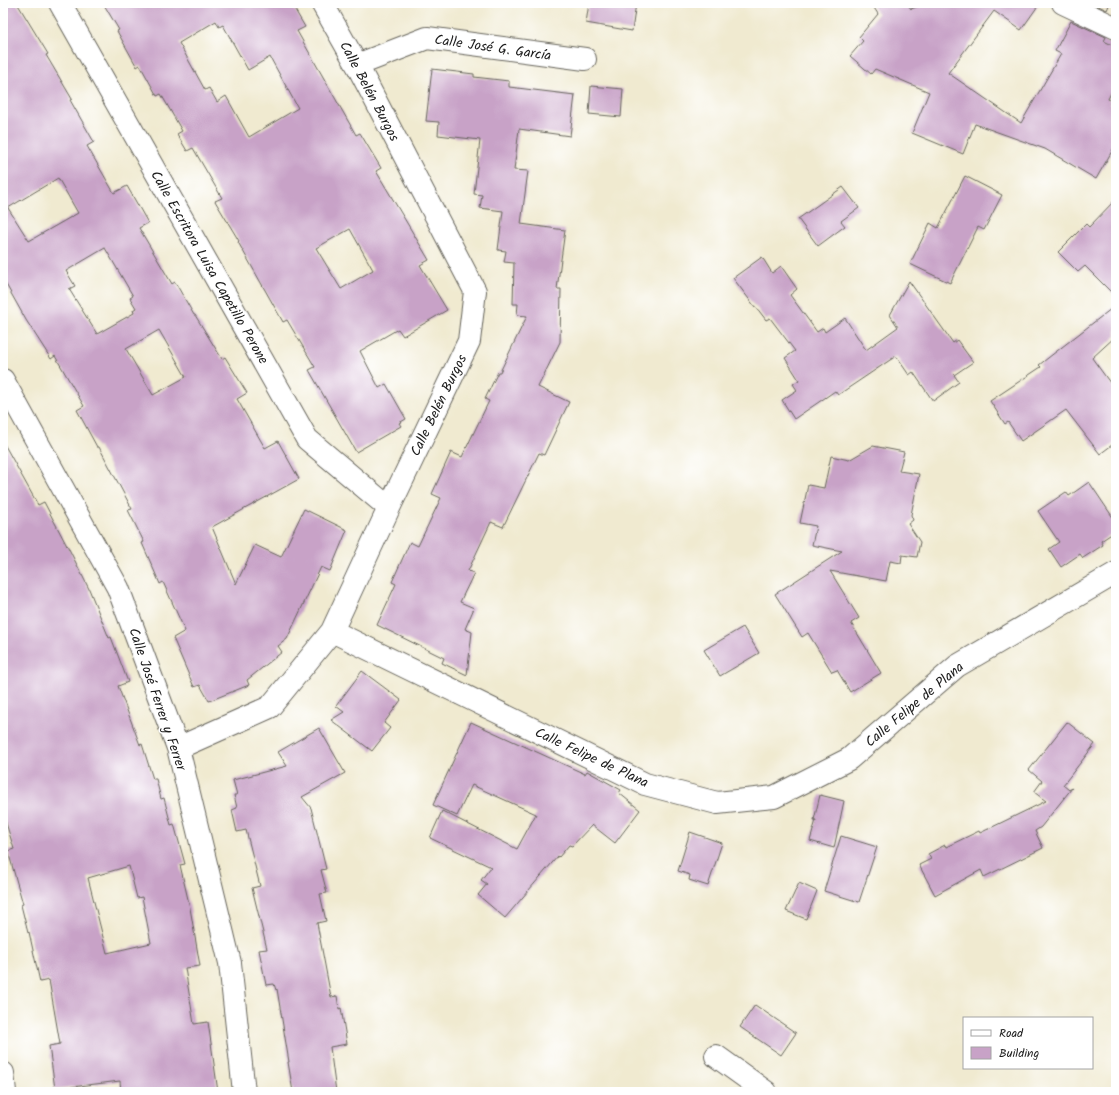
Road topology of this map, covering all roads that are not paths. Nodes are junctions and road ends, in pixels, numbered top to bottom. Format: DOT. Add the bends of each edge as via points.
graph roads {
  1 [pos="60,3"];
  2 [pos="322,3"];
  3 [pos="1063,3"];
  4 [pos="1116,28"];
  5 [pos="585,59"];
  6 [pos="357,65"];
  7 [pos="3,380"];
  8 [pos="389,508"];
  9 [pos="1116,573"];
  10 [pos="332,631"];
  11 [pos="178,748"];
  12 [pos="716,1056"];
  13 [pos="3,1073"];
  14 [pos="5,1092"];
  15 [pos="244,1092"];
  16 [pos="766,1092"];
  1 -- 8 [label="street, Calle Escritora Luisa Capetillo Perone" via="307,439"];
  2 -- 6 [label="street, Calle Belén Burgos"];
  3 -- 4 [label="street"];
  5 -- 6 [label="street, Calle José G. García" via="427,38"];
  6 -- 8 [label="street, Calle Belén Burgos" via="475,291 469,341"];
  7 -- 11 [label="street, Calle José Ferrer y Ferrer" via="118,588"];
  8 -- 10 [label="street, Calle Belén Burgos"];
  9 -- 10 [label="street, Calle Felipe de Plana" via="957,666 849,759 774,797 717,803 645,784"];
  10 -- 11 [label="street, Calle Belén Burgos" via="270,707"];
  11 -- 15 [label="street, Calle José Ferrer y Ferrer" via="230,963"];
  12 -- 16 [label="street"];
  13 -- 14 [label="street"];
}
